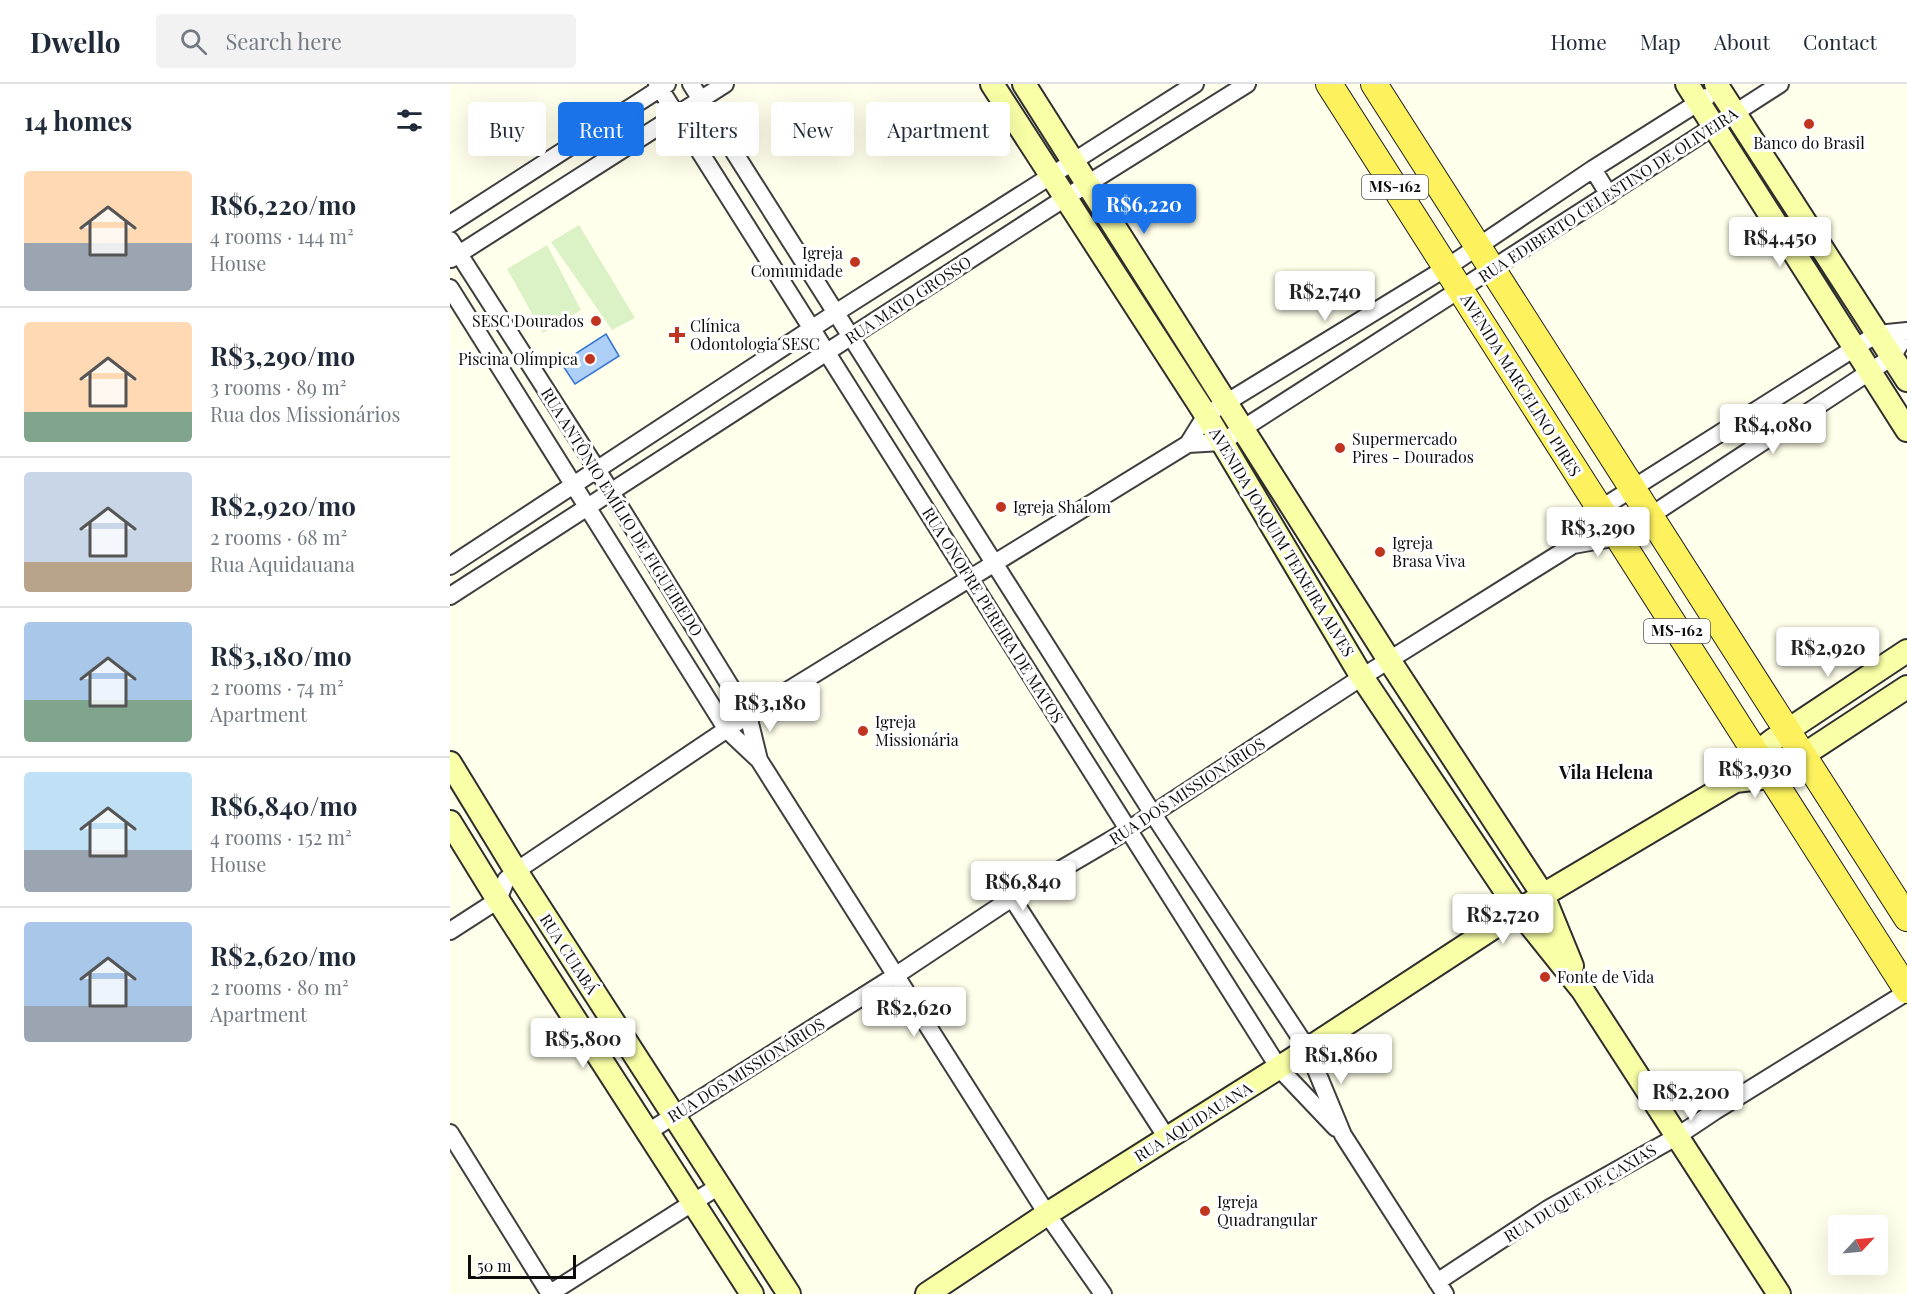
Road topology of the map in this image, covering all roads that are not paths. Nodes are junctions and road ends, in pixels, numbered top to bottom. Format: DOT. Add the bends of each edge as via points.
graph roads {
  1 [pos="691,84"];
  2 [pos="725,84"];
  3 [pos="992,84"];
  4 [pos="1024,84"];
  5 [pos="1196,84"];
  6 [pos="1247,84"];
  7 [pos="1329,84"];
  8 [pos="1374,84"];
  9 [pos="1780,84"];
  10 [pos="661,86"];
  11 [pos="1722,86"];
  12 [pos="1693,93"];
  13 [pos="701,99"];
  14 [pos="669,102"];
  15 [pos="696,102"];
  16 [pos="1735,114"];
  17 [pos="656,127"];
  18 [pos="1714,127"];
  19 [pos="702,156"];
  20 [pos="1073,161"];
  21 [pos="741,162"];
  22 [pos="1593,169"];
  23 [pos="1050,175"];
  24 [pos="716,177"];
  25 [pos="1088,184"];
  26 [pos="1609,195"];
  27 [pos="1065,198"];
  28 [pos="450,224"];
  29 [pos="1479,246"];
  30 [pos="453,251"];
  31 [pos="1446,268"];
  32 [pos="1493,270"];
  33 [pos="450,288"];
  34 [pos="1461,290"];
  35 [pos="837,312"];
  36 [pos="814,329"];
  37 [pos="1907,332"];
  38 [pos="1877,334"];
  39 [pos="852,336"];
  40 [pos="1855,348"];
  41 [pos="828,352"];
  42 [pos="1892,357"];
  43 [pos="1870,371"];
  44 [pos="1907,380"];
  45 [pos="1226,402"];
  46 [pos="1206,415"];
  47 [pos="1244,429"];
  48 [pos="1907,430"];
  49 [pos="1222,442"];
  50 [pos="1188,444"];
  51 [pos="598,471"];
  52 [pos="575,485"];
  53 [pos="1632,490"];
  54 [pos="611,493"];
  55 [pos="589,508"];
  56 [pos="1600,509"];
  57 [pos="1648,516"];
  58 [pos="1618,537"];
  59 [pos="1573,545"];
  60 [pos="995,563"];
  61 [pos="450,566"];
  62 [pos="970,578"];
  63 [pos="450,596"];
  64 [pos="1389,660"];
  65 [pos="1903,661"];
  66 [pos="1362,677"];
  67 [pos="1907,687"];
  68 [pos="748,715"];
  69 [pos="727,730"];
  70 [pos="1787,730"];
  71 [pos="1755,754"];
  72 [pos="1803,755"];
  73 [pos="759,760"];
  74 [pos="450,763"];
  75 [pos="1770,777"];
  76 [pos="1735,781"];
  77 [pos="1153,814"];
  78 [pos="450,822"];
  79 [pos="1128,830"];
  80 [pos="516,872"];
  81 [pos="1543,896"];
  82 [pos="1012,898"];
  83 [pos="498,900"];
  84 [pos="1519,911"];
  85 [pos="1907,918"];
  86 [pos="450,931"];
  87 [pos="895,976"];
  88 [pos="1583,991"];
  89 [pos="1907,991"];
  90 [pos="1307,1048"];
  91 [pos="1279,1068"];
  92 [pos="673,1116"];
  93 [pos="648,1132"];
  94 [pos="450,1133"];
  95 [pos="1343,1135"];
  96 [pos="1677,1137"];
  97 [pos="1167,1138"];
  98 [pos="719,1186"];
  99 [pos="693,1203"];
  100 [pos="1047,1214"];
  101 [pos="1441,1288"];
  102 [pos="549,1294"];
  103 [pos="752,1294"];
  104 [pos="789,1294"];
  105 [pos="927,1294"];
  106 [pos="1103,1294"];
  107 [pos="1779,1294"];
  1 -- 13 [label="street, RUA ONOFRE PEREIRA DE MATOS"];
  2 -- 13 [label="street"];
  3 -- 23 [label="main road, AVENIDA JOAQUIM TEIXEIRA ALVES"];
  4 -- 20 [label="main road, AVENIDA JOAQUIM TEIXEIRA ALVES"];
  5 -- 20 [label="street, RUA MATO GROSSO"];
  6 -- 25 [label="street, RUA MATO GROSSO"];
  7 -- 31 [label="main road, AVENIDA MARCELINO PIRES / MS-162"];
  8 -- 29 [label="main road, MS-162"];
  9 -- 16 [label="street, RUA EDIBERTO CELESTINO DE OLIVEIRA"];
  10 -- 14 [label="street, RUA ONOFRE PEREIRA DE MATOS"];
  10 -- 28 [label="street"];
  11 -- 12 [label="street, RUA EDIBERTO CELESTINO DE OLIVEIRA"];
  11 -- 16 [label="main road"];
  12 -- 18 [label="main road"];
  12 -- 22 [label="street, RUA EDIBERTO CELESTINO DE OLIVEIRA"];
  13 -- 15 [label="street"];
  13 -- 21 [label="street, RUA ONOFRE PEREIRA DE MATOS"];
  16 -- 18 [label="street, RUA EDIBERTO CELESTINO DE OLIVEIRA"];
  16 -- 38 [label="main road"];
  17 -- 30 [label="street"];
  18 -- 26 [label="street, RUA EDIBERTO CELESTINO DE OLIVEIRA"];
  18 -- 40 [label="main road"];
  19 -- 24 [label="street, RUA ONOFRE PEREIRA DE MATOS"];
  20 -- 23 [label="street, RUA MATO GROSSO"];
  20 -- 25 [label="main road, AVENIDA JOAQUIM TEIXEIRA ALVES"];
  21 -- 24 [label="street"];
  21 -- 35 [label="street, RUA ONOFRE PEREIRA DE MATOS"];
  22 -- 26 [label="street"];
  22 -- 29 [label="street, RUA EDIBERTO CELESTINO DE OLIVEIRA"];
  23 -- 27 [label="main road, AVENIDA JOAQUIM TEIXEIRA ALVES"];
  23 -- 35 [label="street, RUA MATO GROSSO"];
  24 -- 36 [label="street, RUA ONOFRE PEREIRA DE MATOS"];
  25 -- 27 [label="street, RUA MATO GROSSO"];
  25 -- 45 [label="main road, AVENIDA JOAQUIM TEIXEIRA ALVES"];
  26 -- 32 [label="street, RUA EDIBERTO CELESTINO DE OLIVEIRA"];
  27 -- 39 [label="street, RUA MATO GROSSO"];
  27 -- 46 [label="main road, AVENIDA JOAQUIM TEIXEIRA ALVES"];
  29 -- 31 [label="street, RUA EDIBERTO CELESTINO DE OLIVEIRA"];
  29 -- 32 [label="main road, MS-162"];
  30 -- 51 [label="street, RUA ANTÔNIO EMÍLIO DE FIGUEIREDO"];
  31 -- 34 [label="main road, AVENIDA MARCELINO PIRES / MS-162"];
  31 -- 45 [label="street, RUA EDIBERTO CELESTINO DE OLIVEIRA"];
  32 -- 34 [label="street, RUA EDIBERTO CELESTINO DE OLIVEIRA"];
  32 -- 53 [label="main road, MS-162"];
  33 -- 52 [label="street, RUA ANTÔNIO EMÍLIO DE FIGUEIREDO"];
  34 -- 47 [label="street, RUA EDIBERTO CELESTINO DE OLIVEIRA"];
  34 -- 56 [label="main road, AVENIDA MARCELINO PIRES / MS-162"];
  35 -- 36 [label="street, RUA MATO GROSSO"];
  35 -- 39 [label="street, RUA ONOFRE PEREIRA DE MATOS"];
  36 -- 41 [label="street, RUA ONOFRE PEREIRA DE MATOS"];
  36 -- 51 [label="street, RUA MATO GROSSO"];
  37 -- 38 [label="street, RUA DOS MISSIONÁRIOS"];
  37 -- 42 [label="street, RUA DOS MISSIONÁRIOS"];
  38 -- 40 [label="street, RUA DOS MISSIONÁRIOS"];
  38 -- 42 [label="main road"];
  39 -- 41 [label="street, RUA MATO GROSSO"];
  39 -- 60 [label="street, RUA ONOFRE PEREIRA DE MATOS"];
  40 -- 43 [label="main road"];
  40 -- 53 [label="street, RUA DOS MISSIONÁRIOS"];
  41 -- 54 [label="street, RUA MATO GROSSO"];
  41 -- 62 [label="street, RUA ONOFRE PEREIRA DE MATOS"];
  42 -- 43 [label="street, RUA DOS MISSIONÁRIOS"];
  42 -- 44 [label="main road"];
  43 -- 48 [label="main road"];
  43 -- 57 [label="street, RUA DOS MISSIONÁRIOS"];
  45 -- 46 [label="street, RUA EDIBERTO CELESTINO DE OLIVEIRA"];
  45 -- 47 [label="main road, AVENIDA JOAQUIM TEIXEIRA ALVES"];
  46 -- 49 [label="main road, AVENIDA JOAQUIM TEIXEIRA ALVES"];
  46 -- 50 [label="street, RUA EDIBERTO CELESTINO DE OLIVEIRA"];
  47 -- 49 [label="street, RUA EDIBERTO CELESTINO DE OLIVEIRA"];
  47 -- 64 [label="main road, AVENIDA JOAQUIM TEIXEIRA ALVES"];
  49 -- 50 [label="street, RUA EDIBERTO CELESTINO DE OLIVEIRA"];
  49 -- 66 [label="main road, AVENIDA JOAQUIM TEIXEIRA ALVES"];
  50 -- 60 [label="street, RUA EDIBERTO CELESTINO DE OLIVEIRA"];
  51 -- 52 [label="street, RUA MATO GROSSO"];
  51 -- 54 [label="street, RUA ANTÔNIO EMÍLIO DE FIGUEIREDO"];
  52 -- 55 [label="street, RUA ANTÔNIO EMÍLIO DE FIGUEIREDO"];
  52 -- 61 [label="street, RUA MATO GROSSO"];
  53 -- 56 [label="street, RUA DOS MISSIONÁRIOS"];
  53 -- 57 [label="main road, MS-162"];
  54 -- 55 [label="street, RUA MATO GROSSO"];
  54 -- 68 [label="street, RUA ANTÔNIO EMÍLIO DE FIGUEIREDO"];
  55 -- 63 [label="street, RUA MATO GROSSO"];
  55 -- 69 [label="street, RUA ANTÔNIO EMÍLIO DE FIGUEIREDO"];
  56 -- 58 [label="main road, AVENIDA MARCELINO PIRES / MS-162"];
  56 -- 59 [label="street, RUA DOS MISSIONÁRIOS"];
  57 -- 58 [label="street, RUA DOS MISSIONÁRIOS"];
  57 -- 70 [label="main road, MS-162"];
  58 -- 59 [label="street, RUA DOS MISSIONÁRIOS"];
  58 -- 71 [label="main road, AVENIDA MARCELINO PIRES / MS-162"];
  59 -- 64 [label="street, RUA DOS MISSIONÁRIOS"];
  60 -- 62 [label="street, RUA EDIBERTO CELESTINO DE OLIVEIRA"];
  60 -- 77 [label="street, RUA ONOFRE PEREIRA DE MATOS"];
  62 -- 68 [label="street, RUA EDIBERTO CELESTINO DE OLIVEIRA"];
  62 -- 79 [label="street, RUA ONOFRE PEREIRA DE MATOS"];
  64 -- 66 [label="street, RUA DOS MISSIONÁRIOS"];
  64 -- 81 [label="main road, AVENIDA JOAQUIM TEIXEIRA ALVES"];
  65 -- 70 [label="main road, RUA AQUIDAUANA"];
  66 -- 77 [label="street, RUA DOS MISSIONÁRIOS"];
  66 -- 84 [label="main road, AVENIDA JOAQUIM TEIXEIRA ALVES"];
  67 -- 72 [label="main road, RUA AQUIDAUANA"];
  68 -- 69 [label="street, RUA EDIBERTO CELESTINO DE OLIVEIRA"];
  68 -- 73 [label="street, RUA ANTÔNIO EMÍLIO DE FIGUEIREDO"];
  69 -- 73 [label="street, RUA ANTÔNIO EMÍLIO DE FIGUEIREDO"];
  69 -- 80 [label="street, RUA EDIBERTO CELESTINO DE OLIVEIRA"];
  70 -- 71 [label="main road, RUA AQUIDAUANA"];
  70 -- 72 [label="main road, MS-162"];
  71 -- 75 [label="main road, AVENIDA MARCELINO PIRES / MS-162"];
  71 -- 76 [label="main road, RUA AQUIDAUANA"];
  72 -- 75 [label="main road, RUA AQUIDAUANA"];
  72 -- 85 [label="main road, MS-162"];
  73 -- 87 [label="street, RUA ANTÔNIO EMÍLIO DE FIGUEIREDO"];
  74 -- 80 [label="main road, RUA CUIABÁ"];
  75 -- 76 [label="main road, RUA AQUIDAUANA"];
  75 -- 89 [label="main road, AVENIDA MARCELINO PIRES / MS-162"];
  76 -- 81 [label="main road, RUA AQUIDAUANA"];
  77 -- 79 [label="street, RUA DOS MISSIONÁRIOS"];
  77 -- 90 [label="street, RUA ONOFRE PEREIRA DE MATOS"];
  78 -- 83 [label="main road, RUA CUIABÁ"];
  79 -- 82 [label="street, RUA DOS MISSIONÁRIOS"];
  79 -- 91 [label="street, RUA ONOFRE PEREIRA DE MATOS"];
  80 -- 83 [label="street, RUA EDIBERTO CELESTINO DE OLIVEIRA" via="506,880"];
  80 -- 92 [label="main road, RUA CUIABÁ"];
  81 -- 84 [label="main road, RUA AQUIDAUANA"];
  81 -- 88 [label="main road, AVENIDA JOAQUIM TEIXEIRA ALVES"];
  82 -- 87 [label="street, RUA DOS MISSIONÁRIOS"];
  82 -- 97 [label="street"];
  83 -- 86 [label="street, RUA EDIBERTO CELESTINO DE OLIVEIRA"];
  83 -- 93 [label="main road, RUA CUIABÁ"];
  84 -- 88 [label="main road, AVENIDA JOAQUIM TEIXEIRA ALVES"];
  84 -- 90 [label="main road, RUA AQUIDAUANA"];
  87 -- 92 [label="street, RUA DOS MISSIONÁRIOS"];
  87 -- 100 [label="street, RUA ANTÔNIO EMÍLIO DE FIGUEIREDO"];
  88 -- 96 [label="main road, AVENIDA JOAQUIM TEIXEIRA ALVES"];
  89 -- 96 [label="street, RUA DUQUE DE CAXIAS"];
  90 -- 91 [label="main road, RUA AQUIDAUANA"];
  90 -- 95 [label="street, RUA ONOFRE PEREIRA DE MATOS"];
  91 -- 95 [label="street, RUA ONOFRE PEREIRA DE MATOS"];
  91 -- 97 [label="main road, RUA AQUIDAUANA"];
  92 -- 93 [label="street, RUA DOS MISSIONÁRIOS"];
  92 -- 98 [label="main road, RUA CUIABÁ"];
  93 -- 99 [label="main road, RUA CUIABÁ"];
  94 -- 102 [label="street"];
  95 -- 101 [label="street, RUA ONOFRE PEREIRA DE MATOS"];
  96 -- 101 [label="street, RUA DUQUE DE CAXIAS" via="1548,1209"];
  96 -- 107 [label="main road, AVENIDA JOAQUIM TEIXEIRA ALVES"];
  97 -- 100 [label="main road, RUA AQUIDAUANA"];
  98 -- 99 [label="street"];
  98 -- 104 [label="main road, RUA CUIABÁ"];
  99 -- 102 [label="street"];
  99 -- 103 [label="main road, RUA CUIABÁ"];
  100 -- 105 [label="main road, RUA AQUIDAUANA"];
  100 -- 106 [label="street, RUA ANTÔNIO EMÍLIO DE FIGUEIREDO"];
}
